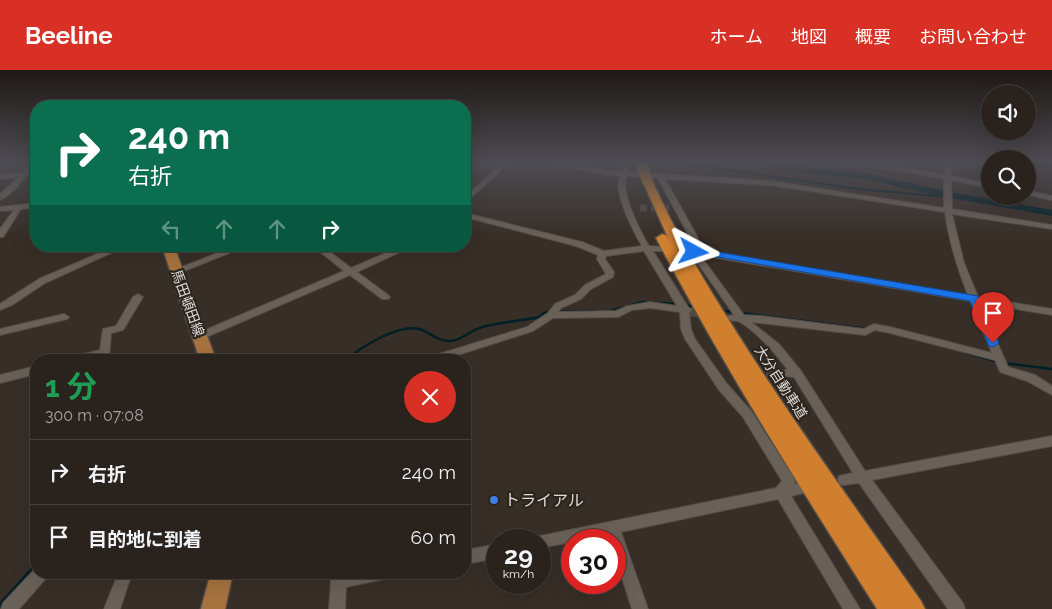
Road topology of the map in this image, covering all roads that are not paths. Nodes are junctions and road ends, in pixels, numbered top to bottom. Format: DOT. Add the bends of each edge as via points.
graph roads {
  1 [pos="13,187"];
  2 [pos="622,187"];
  3 [pos="645,187"];
  4 [pos="647,187"];
  5 [pos="651,187"];
  6 [pos="796,187"];
  7 [pos="947,187"];
  8 [pos="1036,195"];
  9 [pos="0,198"];
  10 [pos="1052,198"];
  11 [pos="30,206"];
  12 [pos="19,207"];
  13 [pos="628,208"];
  14 [pos="640,208"];
  15 [pos="0,209"];
  16 [pos="948,211"];
  17 [pos="471,217"];
  18 [pos="1012,223"];
  19 [pos="1028,223"];
  20 [pos="1052,228"];
  21 [pos="0,235"];
  22 [pos="648,248"];
  23 [pos="663,249"];
  24 [pos="109,252"];
  25 [pos="170,252"];
  26 [pos="228,252"];
  27 [pos="325,252"];
  28 [pos="396,252"];
  29 [pos="691,252"];
  30 [pos="603,254"];
  31 [pos="176,271"];
  32 [pos="351,272"];
  33 [pos="138,297"];
  34 [pos="385,297"];
  35 [pos="975,298"];
  36 [pos="0,307"];
  37 [pos="684,308"];
  38 [pos="1052,312"];
  39 [pos="552,313"];
  40 [pos="736,315"];
  41 [pos="64,317"];
  42 [pos="0,332"];
  43 [pos="200,336"];
  44 [pos="104,354"];
  45 [pos="206,354"];
  46 [pos="449,354"];
  47 [pos="1001,362"];
  48 [pos="30,372"];
  49 [pos="781,373"];
  50 [pos="797,374"];
  51 [pos="0,379"];
  52 [pos="1052,391"];
  53 [pos="1052,441"];
  54 [pos="862,477"];
  55 [pos="844,480"];
  56 [pos="798,489"];
  57 [pos="781,492"];
  58 [pos="613,528"];
  59 [pos="551,540"];
  60 [pos="486,553"];
  61 [pos="471,556"];
  62 [pos="36,579"];
  63 [pos="123,579"];
  64 [pos="220,579"];
  65 [pos="349,579"];
  66 [pos="9,609"];
  67 [pos="112,609"];
  68 [pos="213,609"];
  69 [pos="337,609"];
  70 [pos="640,609"];
  71 [pos="852,609"];
  72 [pos="890,609"];
  73 [pos="913,609"];
  74 [pos="957,609"];
  1 -- 9 [label="street"];
  2 -- 13 [label="street"];
  3 -- 72 [label="highway, 大分自動車道" via="662,238 707,320"];
  4 -- 73 [label="highway, 大分自動車道" via="721,320"];
  5 -- 29 [label="street" via="673,208 694,238"];
  6 -- 16 [label="street"];
  7 -- 16 [label="street"];
  8 -- 10 [label="street"];
  11 -- 12 [label="street"];
  12 -- 15 [label="street"];
  12 -- 21 [label="street"];
  13 -- 14 [label="street"];
  13 -- 22 [label="street" via="637,232"];
  16 -- 18 [label="street"];
  16 -- 19 [label="street"];
  16 -- 35 [label="street" via="954,248"];
  17 -- 30 [label="street" via="579,244"];
  18 -- 19 [label="street"];
  18 -- 20 [label="street"];
  19 -- 20 [label="street"];
  22 -- 23 [label="street"];
  22 -- 30 [label="street"];
  22 -- 37 [label="street"];
  24 -- 36 [label="street" via="75,265"];
  25 -- 31 [label="main road, 馬田頓田線"];
  26 -- 31 [label="street"];
  27 -- 32 [label="street"];
  28 -- 32 [label="street"];
  29 -- 35 [label="street"];
  29 -- 40 [label="street"];
  30 -- 39 [label="street" via="602,259 610,275"];
  31 -- 43 [label="main road, 馬田頓田線"];
  32 -- 34 [label="street"];
  32 -- 43 [label="street"];
  33 -- 44 [label="street" via="120,328 106,331"];
  35 -- 38 [label="street"];
  35 -- 47 [label="street"];
  37 -- 39 [label="street" via="650,305 611,315"];
  37 -- 57 [label="street" via="690,339 723,387 747,414 788,482"];
  39 -- 46 [label="street" via="530,329"];
  40 -- 47 [label="street" via="910,332"];
  40 -- 50 [label="street" via="775,346"];
  41 -- 42 [label="street"];
  43 -- 45 [label="main road, 馬田頓田線"];
  47 -- 52 [label="street" via="1004,369 1030,378"];
  48 -- 51 [label="street"];
  49 -- 50 [label="street"];
  50 -- 54 [label="street"];
  53 -- 54 [label="street"];
  54 -- 55 [label="street"];
  54 -- 74 [label="street"];
  56 -- 57 [label="street"];
  57 -- 58 [label="street"];
  57 -- 71 [label="street"];
  58 -- 59 [label="street"];
  58 -- 70 [label="street"];
  60 -- 61 [label="street"];
  62 -- 66 [label="street"];
  63 -- 67 [label="street"];
  64 -- 68 [label="main road"];
  65 -- 69 [label="street" via="339,581"];
}
